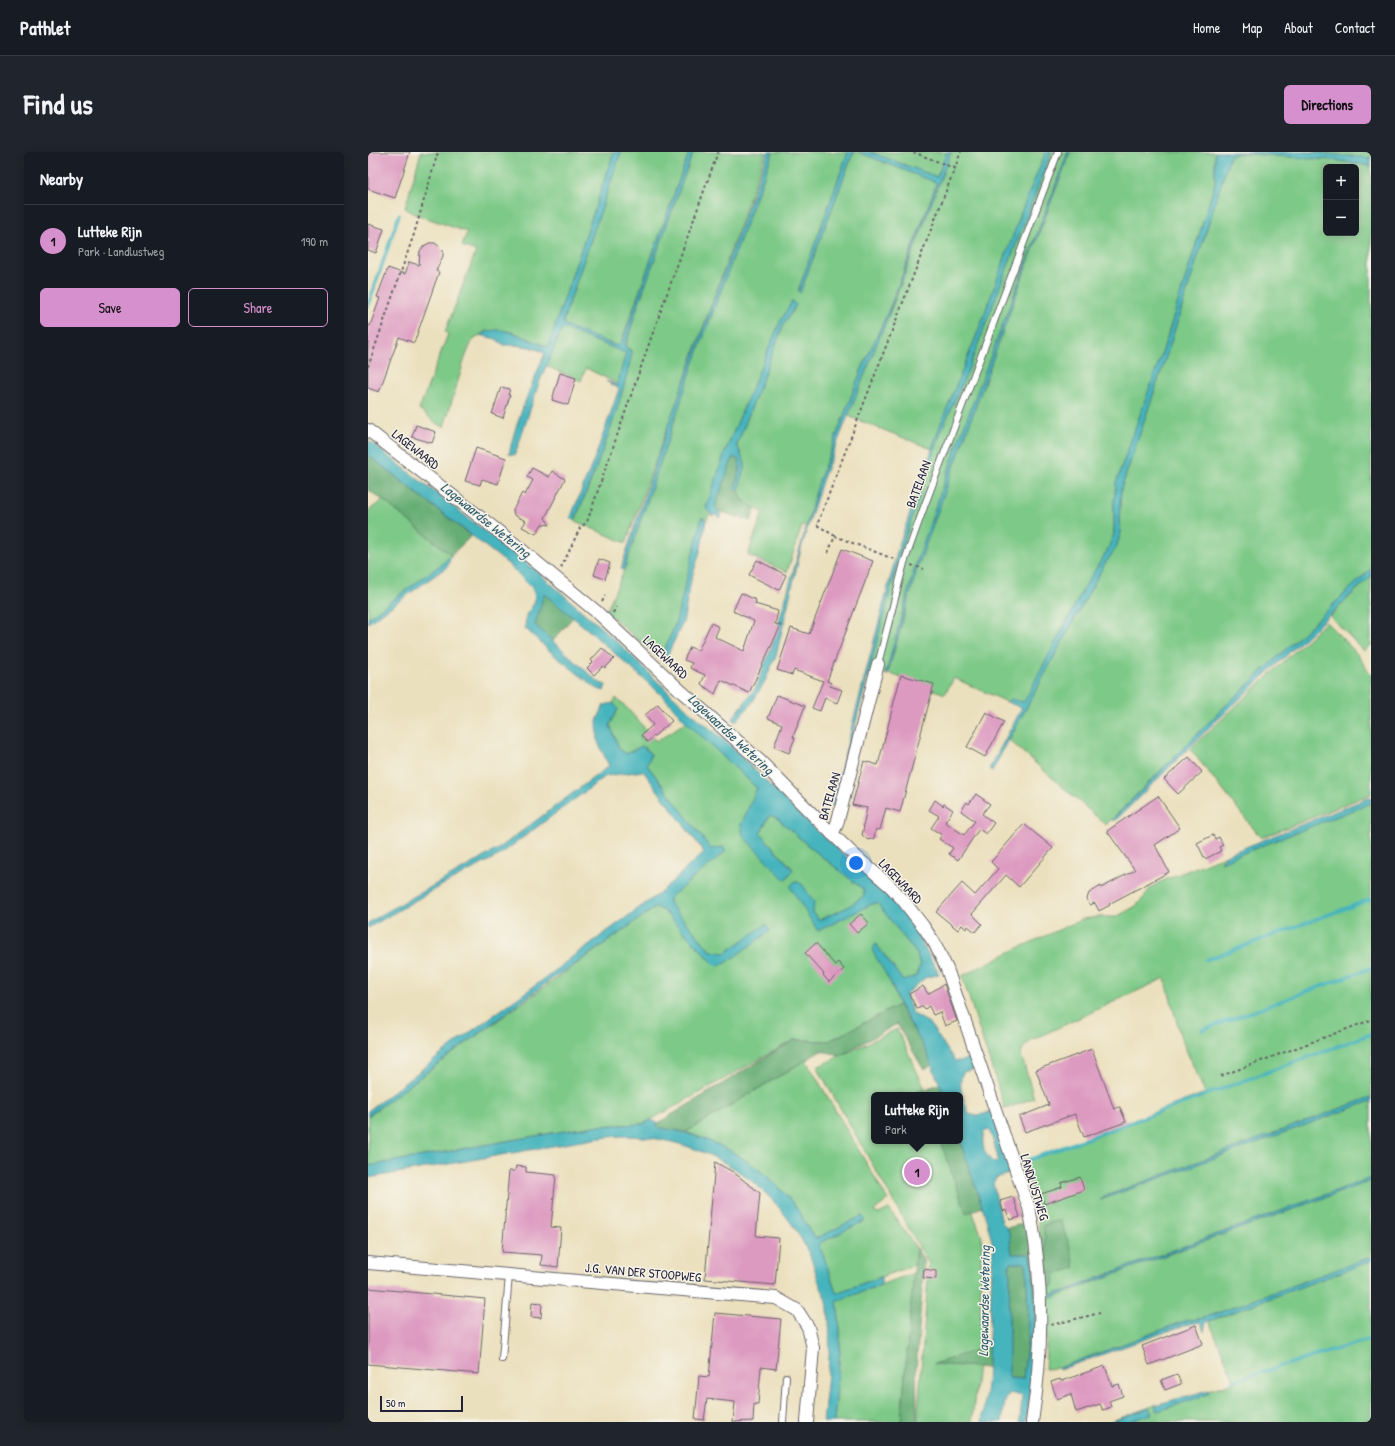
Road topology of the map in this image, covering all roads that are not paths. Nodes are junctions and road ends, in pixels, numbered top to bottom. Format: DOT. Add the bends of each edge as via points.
graph roads {
  1 [pos="1058,152"];
  2 [pos="368,430"];
  3 [pos="878,664"];
  4 [pos="832,834"];
  5 [pos="947,969"];
  6 [pos="368,1263"];
  7 [pos="509,1275"];
  8 [pos="502,1359"];
  9 [pos="786,1377"];
  10 [pos="783,1422"];
  11 [pos="807,1422"];
  12 [pos="1032,1422"];
  1 -- 3 [label="lane, BATELAAN" via="904,563"];
  2 -- 4 [label="street, LAGEWAARD" via="512,542 608,622 761,762"];
  3 -- 4 [label="street, BATELAAN" via="838,824"];
  4 -- 5 [label="street, LAGEWAARD" via="902,899 927,932"];
  5 -- 12 [label="street, LANDLUSTWEG" via="1029,1208 1039,1275 1041,1328"];
  6 -- 7 [label="street, J.G. VAN DER STOOPWEG"];
  7 -- 8 [label="lane"];
  7 -- 11 [label="street, J.G. VAN DER STOOPWEG" via="776,1298 798,1310 808,1327 813,1348"];
  9 -- 10 [label="lane"];
}
